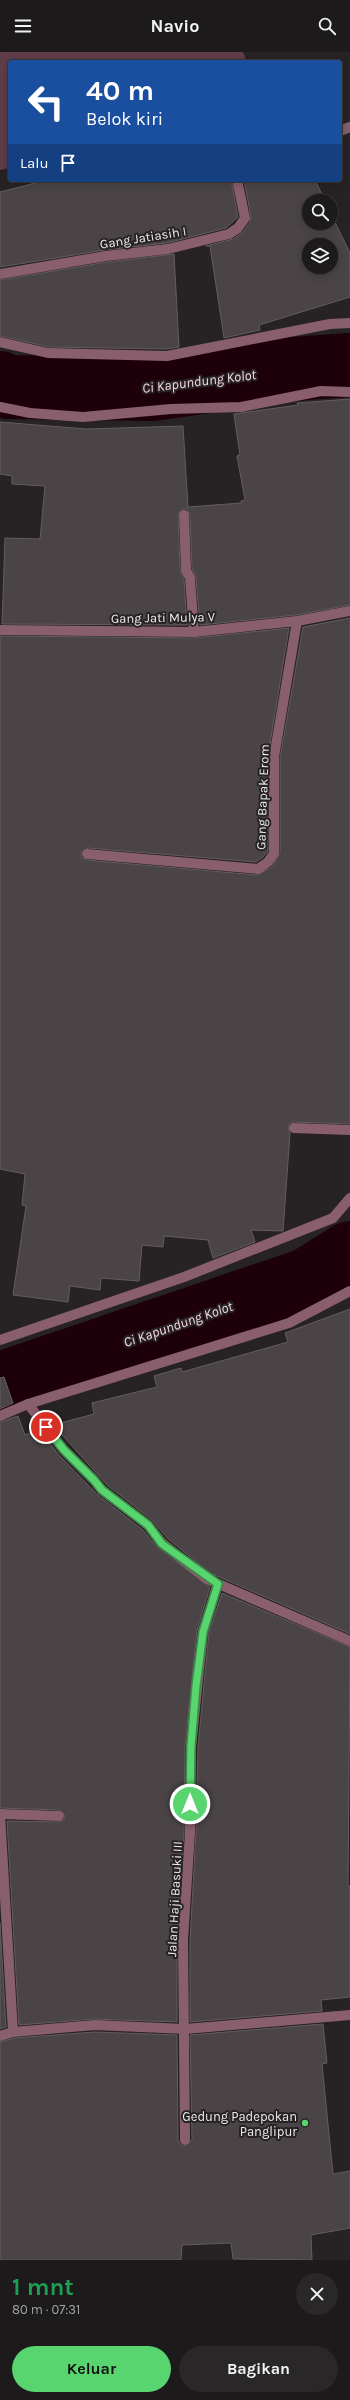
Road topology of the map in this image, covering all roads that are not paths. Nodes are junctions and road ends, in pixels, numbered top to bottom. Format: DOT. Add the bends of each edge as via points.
graph roads {
  1 [pos="237,182"];
  2 [pos="0,274"];
  3 [pos="350,323"];
  4 [pos="0,342"];
  5 [pos="350,392"];
  6 [pos="0,407"];
  7 [pos="184,515"];
  8 [pos="350,611"];
  9 [pos="297,621"];
  10 [pos="0,630"];
  11 [pos="194,632"];
  12 [pos="87,854"];
  13 [pos="294,1128"];
  14 [pos="350,1130"];
  15 [pos="350,1198"];
  16 [pos="350,1291"];
  17 [pos="0,1340"];
  18 [pos="28,1404"];
  19 [pos="0,1416"];
  20 [pos="218,1584"];
  21 [pos="350,1641"];
  22 [pos="0,1814"];
  23 [pos="59,1816"];
  24 [pos="350,2015"];
  25 [pos="185,2029"];
  26 [pos="13,2032"];
  27 [pos="0,2036"];
  28 [pos="185,2140"];
  1 -- 2 [label="street, Gang Jatiasih I" via="244,218 238,228 228,234 168,249 106,256"];
  3 -- 4 [label="street" via="330,324 167,356 48,353"];
  5 -- 6 [label="street" via="321,391 241,407 171,409 82,417 30,414"];
  7 -- 11 [label="street" via="186,570 190,578"];
  8 -- 9 [label="street, Gang Jati Mulya V"];
  9 -- 11 [label="street, Gang Jati Mulya V"];
  9 -- 12 [label="street, Gang Bapak Erom" via="274,757 274,852 268,862 258,869"];
  10 -- 11 [label="street, Gang Jati Mulya V"];
  13 -- 14 [label="street"];
  15 -- 17 [label="street" via="333,1218 184,1277"];
  16 -- 18 [label="street" via="289,1323"];
  18 -- 19 [label="street"];
  18 -- 20 [label="street" via="64,1450 102,1490 148,1525 162,1544"];
  20 -- 21 [label="street"];
  20 -- 25 [label="street, Jalan Haji Basuki III" via="203,1632 191,1746 190,1833 183,1940"];
  22 -- 23 [label="street"];
  22 -- 26 [label="street"];
  24 -- 25 [label="street"];
  25 -- 26 [label="street" via="95,2025"];
  25 -- 28 [label="street, Jalan Haji Basuki III"];
  26 -- 27 [label="street"];
}
